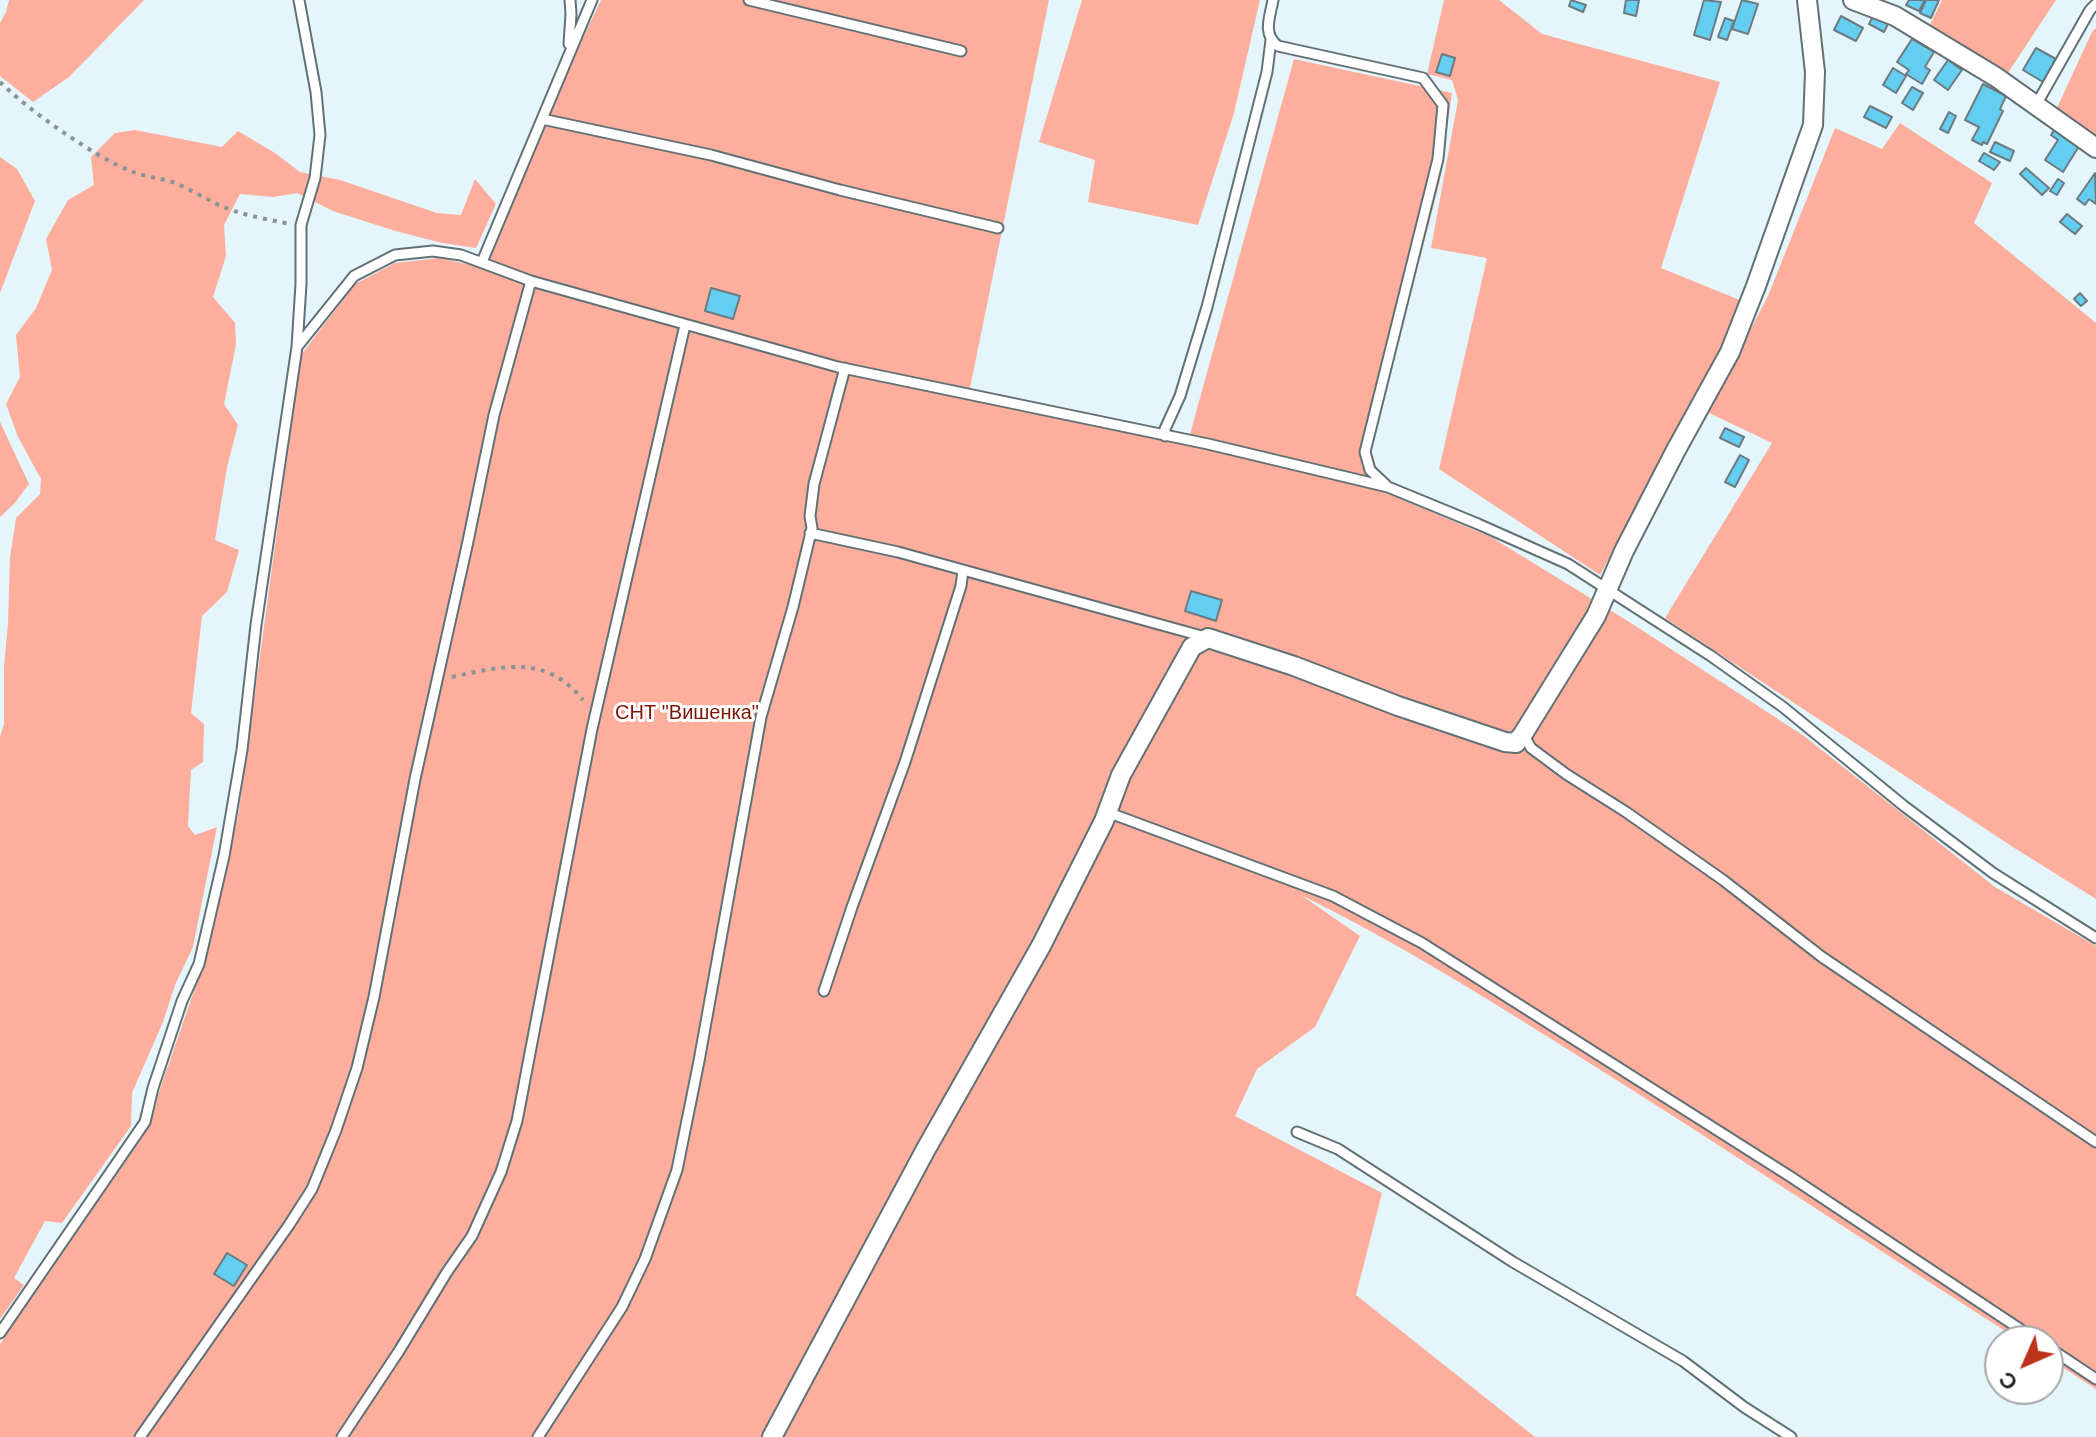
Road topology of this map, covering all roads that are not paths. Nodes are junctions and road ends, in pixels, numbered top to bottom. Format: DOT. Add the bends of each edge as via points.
graph roads {
  1 [pos="299,0"];
  2 [pos="570,0"];
  3 [pos="592,0"];
  4 [pos="749,0"];
  5 [pos="1273,0"];
  6 [pos="1807,0"];
  7 [pos="1853,0"];
  8 [pos="2096,4"];
  9 [pos="1271,40"];
  10 [pos="961,51"];
  11 [pos="569,55"];
  12 [pos="2036,105"];
  13 [pos="542,119"];
  14 [pos="2096,148"];
  15 [pos="998,228"];
  16 [pos="482,262"];
  17 [pos="531,281"];
  18 [pos="685,325"];
  19 [pos="297,347"];
  20 [pos="845,368"];
  21 [pos="1165,436"];
  22 [pos="1388,487"];
  23 [pos="810,533"];
  24 [pos="963,570"];
  25 [pos="1608,590"];
  26 [pos="1208,638"];
  27 [pos="1523,734"];
  28 [pos="1107,812"];
  29 [pos="2096,938"];
  30 [pos="824,991"];
  31 [pos="1297,1132"];
  32 [pos="2096,1142"];
  33 [pos="2014,1325"];
  34 [pos="0,1333"];
  35 [pos="2064,1358"];
  36 [pos="2096,1379"];
  37 [pos="140,1437"];
  38 [pos="342,1437"];
  39 [pos="538,1437"];
  40 [pos="772,1437"];
  41 [pos="1791,1437"];
  1 -- 19 [label="lane" via="320,135 301,225"];
  2 -- 11 [label="lane"];
  3 -- 11 [label="lane"];
  4 -- 10 [label="lane"];
  5 -- 9 [label="lane" via="1267,32"];
  6 -- 25 [label="street" via="1815,72 1813,125 1730,352"];
  7 -- 12 [label="street" via="1895,16"];
  8 -- 12 [label="lane"];
  9 -- 21 [label="lane" via="1207,307"];
  9 -- 22 [label="lane" via="1278,46 1423,78 1443,105 1438,159 1365,452 1370,470"];
  11 -- 13 [label="lane"];
  12 -- 14 [label="street"];
  13 -- 15 [label="lane" via="711,155"];
  13 -- 16 [label="lane"];
  16 -- 17 [label="lane"];
  16 -- 19 [label="lane" via="433,251 395,255 354,276"];
  17 -- 18 [label="lane"];
  17 -- 37 [label="lane" via="494,415 357,1068 312,1189"];
  18 -- 20 [label="lane"];
  18 -- 38 [label="lane" via="592,729 517,1121 472,1236"];
  19 -- 34 [label="lane" via="242,750 199,964 182,1001 145,1122"];
  20 -- 21 [label="lane"];
  20 -- 23 [label="lane" via="814,484"];
  21 -- 22 [label="lane"];
  22 -- 25 [label="lane" via="1568,564"];
  23 -- 24 [label="lane"];
  23 -- 39 [label="lane" via="761,717 677,1170 622,1307"];
  24 -- 26 [label="lane"];
  24 -- 30 [label="lane" via="909,748"];
  25 -- 27 [label="street"];
  25 -- 29 [label="lane" via="1783,707 1993,873"];
  26 -- 27 [label="street" via="1492,739 1516,743"];
  26 -- 28 [label="street" via="1192,647 1121,775"];
  27 -- 32 [label="lane" via="1531,748 1723,880 1822,957"];
  28 -- 33 [label="lane" via="1333,896 1422,943"];
  28 -- 40 [label="street" via="1041,946"];
  31 -- 41 [label="lane" via="1338,1149 1513,1262 1683,1361"];
  35 -- 36 [label="lane"];
}
